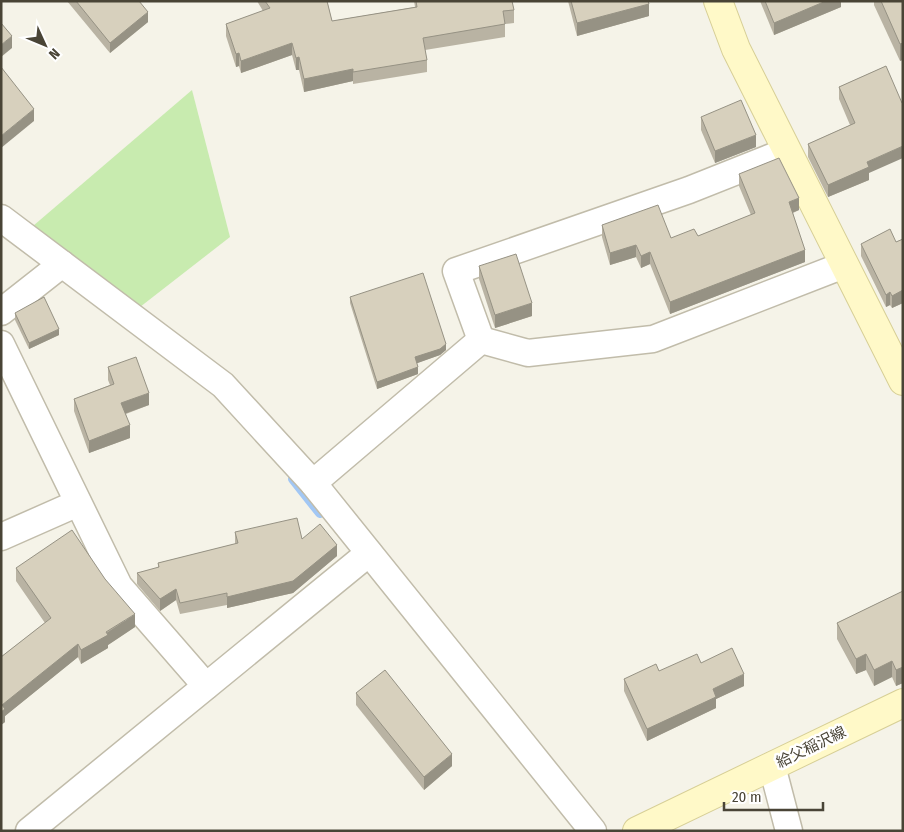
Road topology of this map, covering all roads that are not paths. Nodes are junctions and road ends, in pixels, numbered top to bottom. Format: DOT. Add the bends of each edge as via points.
graph roads {
  1 [pos="718,1"];
  2 [pos="787,151"];
  3 [pos="1,218"];
  4 [pos="62,264"];
  5 [pos="844,265"];
  6 [pos="1,312"];
  7 [pos="481,340"];
  8 [pos="1,344"];
  9 [pos="903,382"];
  10 [pos="313,483"];
  11 [pos="78,503"];
  12 [pos="1,537"];
  13 [pos="369,553"];
  14 [pos="206,686"];
  15 [pos="903,703"];
  16 [pos="772,766"];
  17 [pos="29,831"];
  18 [pos="593,831"];
  19 [pos="637,831"];
  20 [pos="789,831"];
  1 -- 2 [label="street" via="736,49"];
  2 -- 5 [label="street"];
  2 -- 7 [label="street" via="689,190 456,271"];
  3 -- 4 [label="street"];
  4 -- 6 [label="street"];
  4 -- 10 [label="street" via="223,385"];
  5 -- 7 [label="street" via="653,339 528,353"];
  5 -- 9 [label="street"];
  7 -- 10 [label="street"];
  8 -- 11 [label="street"];
  10 -- 13 [label="street"];
  11 -- 12 [label="street"];
  11 -- 14 [label="street" via="119,586"];
  13 -- 14 [label="street"];
  13 -- 18 [label="street"];
  14 -- 17 [label="street"];
  15 -- 16 [label="street, 給父稲沢線"];
  16 -- 19 [label="street, 給父稲沢線"];
  16 -- 20 [label="street"];
}
